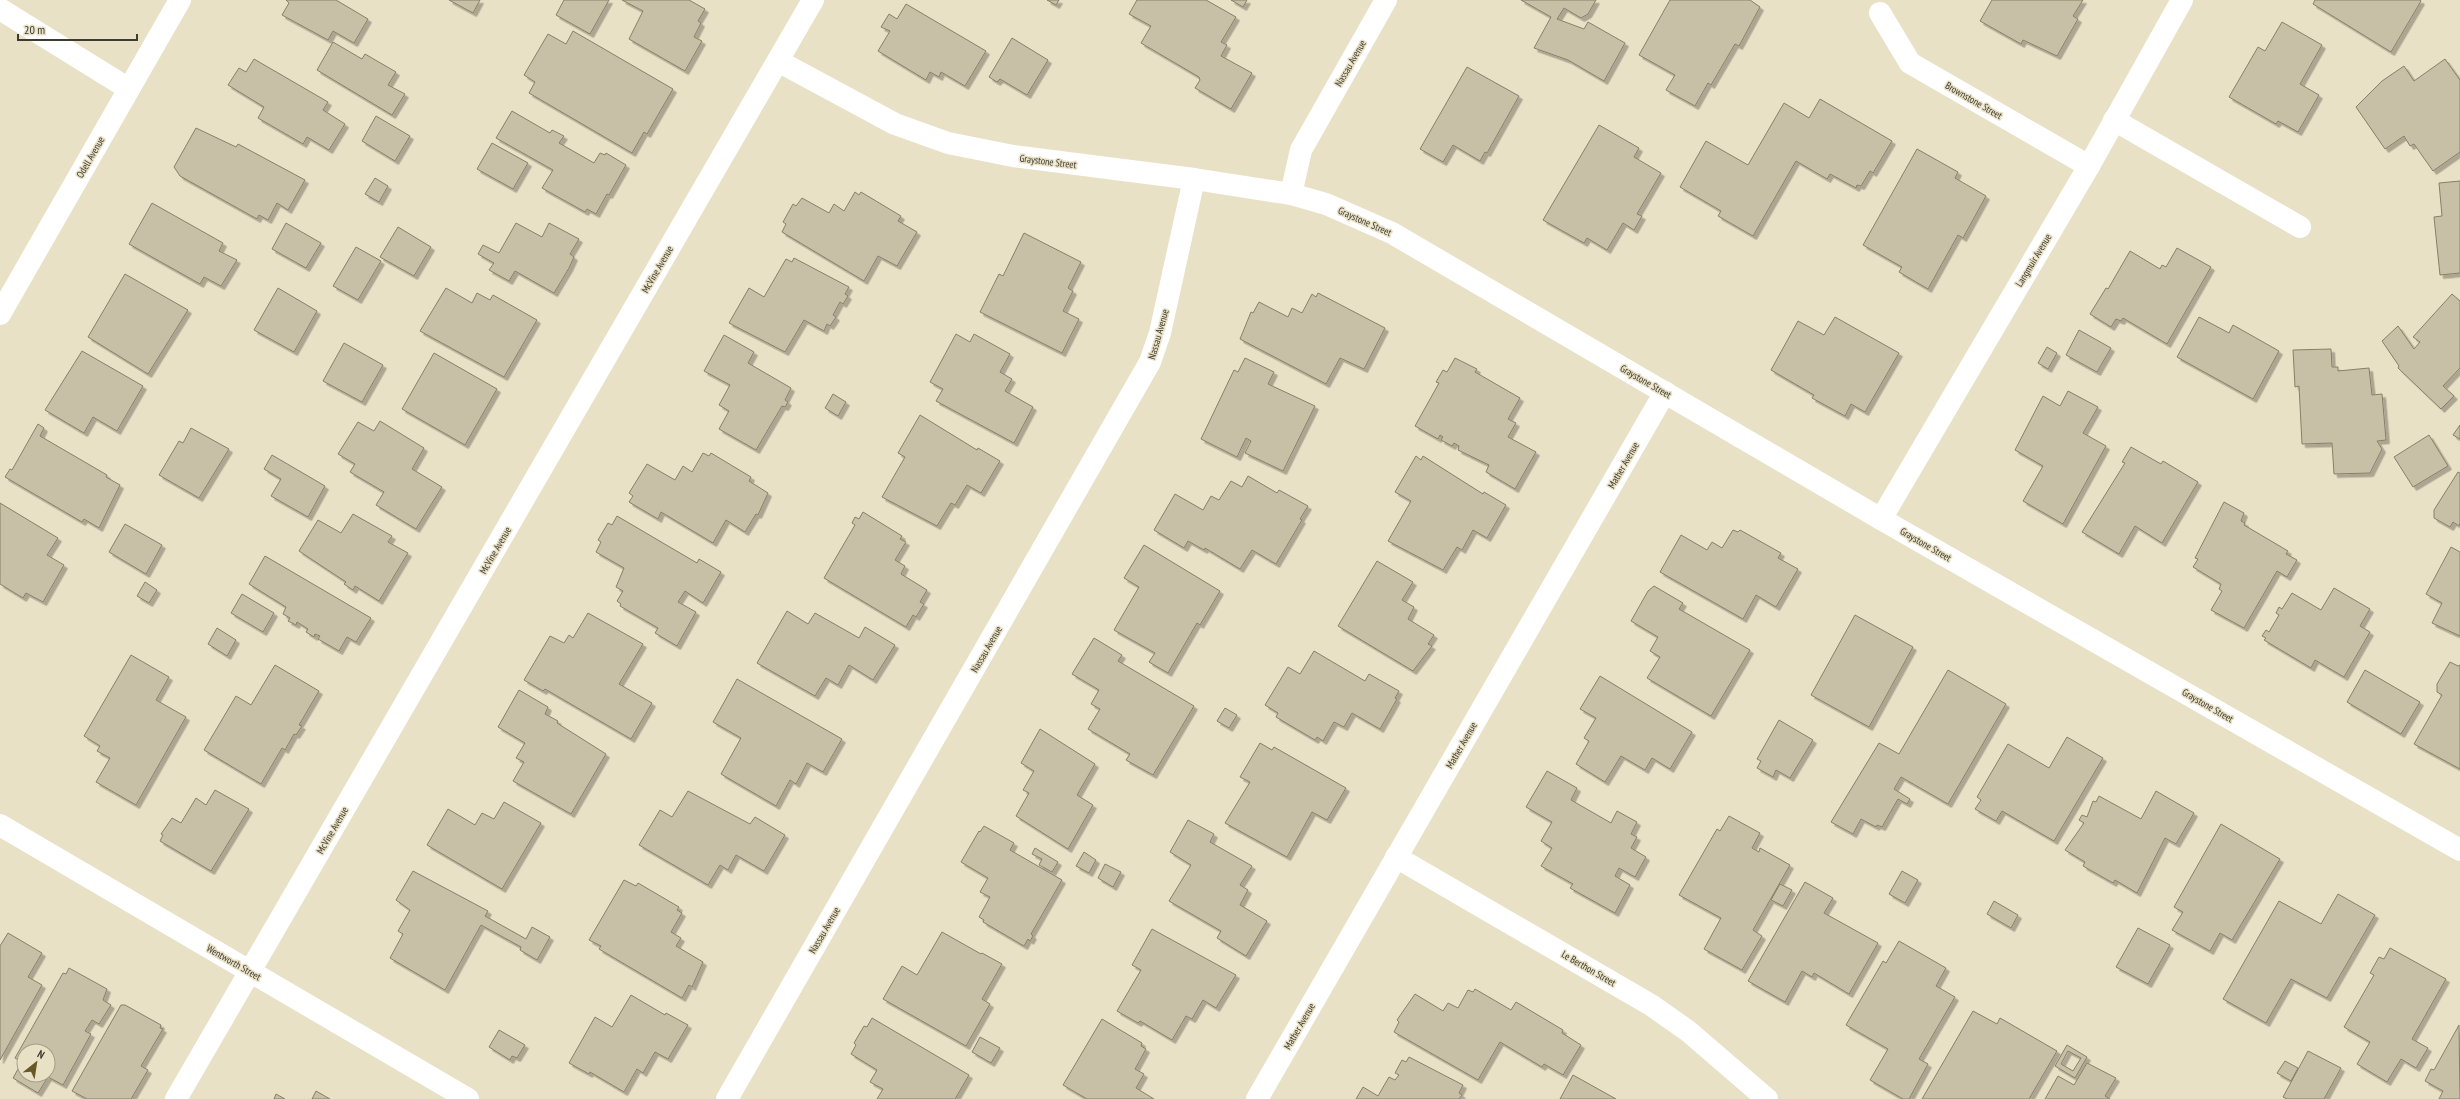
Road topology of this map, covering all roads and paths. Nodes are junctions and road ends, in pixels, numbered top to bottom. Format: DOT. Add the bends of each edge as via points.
graph roads {
  1 [pos="180,0"];
  2 [pos="813,0"];
  3 [pos="1386,0"];
  4 [pos="2182,0"];
  5 [pos="0,9"];
  6 [pos="1880,13"];
  7 [pos="778,61"];
  8 [pos="129,89"];
  9 [pos="2114,120"];
  10 [pos="2089,166"];
  11 [pos="1194,179"];
  12 [pos="1292,194"];
  13 [pos="2300,227"];
  14 [pos="0,314"];
  15 [pos="1664,392"];
  16 [pos="1881,519"];
  17 [pos="0,825"];
  18 [pos="2460,850"];
  19 [pos="1396,857"];
  20 [pos="250,971"];
  21 [pos="176,1099"];
  22 [pos="468,1099"];
  23 [pos="727,1099"];
  24 [pos="1257,1099"];
  25 [pos="1767,1099"];
  1 -- 8 [label="street, Odell Avenue"];
  2 -- 7 [label="street, McVine Avenue"];
  3 -- 12 [label="street, Nassau Avenue" via="1301,150"];
  4 -- 9 [label="street, Langmuir Avenue"];
  5 -- 8 [label="street"];
  6 -- 10 [label="street, Brownstone Street" via="1910,63"];
  7 -- 11 [label="street, Graystone Street" via="895,124 948,143 1013,156"];
  7 -- 20 [label="street, McVine Avenue"];
  8 -- 14 [label="street, Odell Avenue"];
  9 -- 10 [label="street, Langmuir Avenue"];
  9 -- 13 [label="street"];
  10 -- 16 [label="street, Langmuir Avenue"];
  11 -- 12 [label="street, Graystone Street"];
  11 -- 23 [label="street, Nassau Avenue" via="1160,333 1150,362"];
  12 -- 15 [label="street, Graystone Street" via="1326,204 1392,233"];
  15 -- 16 [label="street, Graystone Street"];
  15 -- 19 [label="street, Mather Avenue"];
  16 -- 18 [label="street, Graystone Street"];
  17 -- 20 [label="street, Wentworth Street"];
  19 -- 24 [label="street, Mather Avenue"];
  19 -- 25 [label="street, Le Berthon Street" via="1651,1004 1688,1031"];
  20 -- 21 [label="street, McVine Avenue"];
  20 -- 22 [label="street, Wentworth Street"];
}
